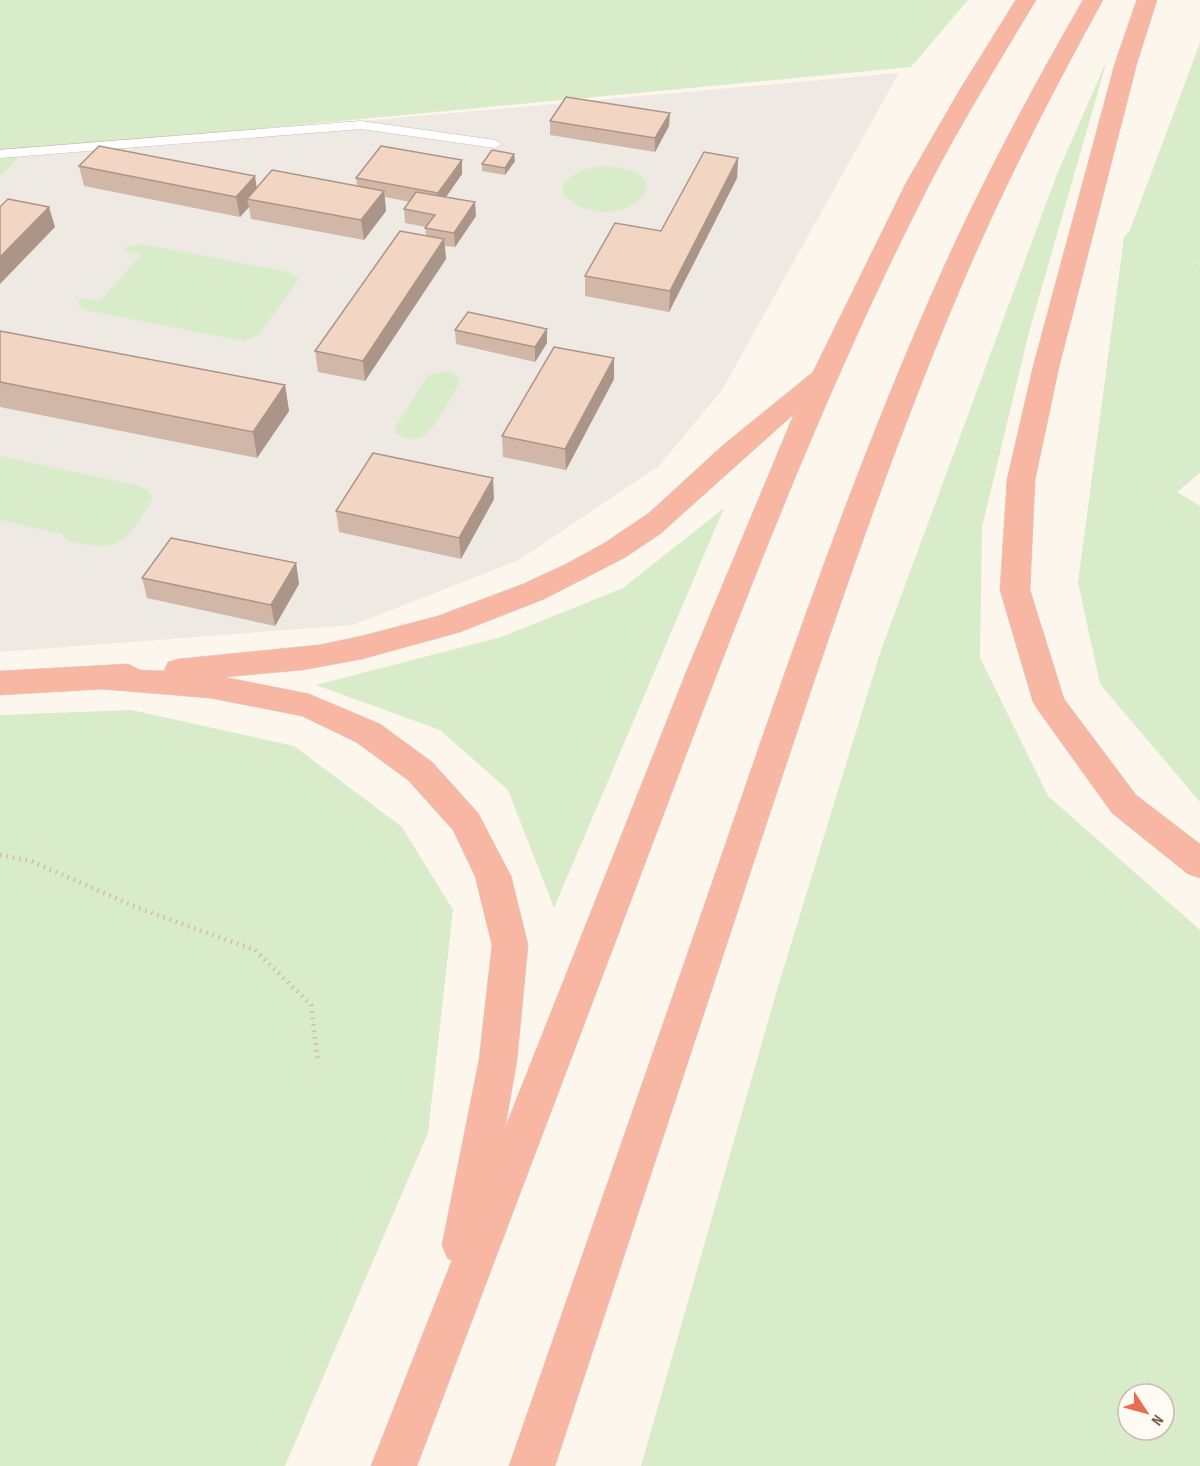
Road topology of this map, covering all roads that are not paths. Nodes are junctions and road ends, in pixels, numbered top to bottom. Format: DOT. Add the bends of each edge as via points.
graph roads {
  1 [pos="1026,0"];
  2 [pos="1093,0"];
  3 [pos="1148,0"];
  4 [pos="495,144"];
  5 [pos="0,154"];
  6 [pos="824,375"];
  7 [pos="106,679"];
  8 [pos="0,683"];
  9 [pos="1200,864"];
  10 [pos="449,1324"];
  11 [pos="394,1466"];
  12 [pos="532,1466"];
  1 -- 6 [label="highway" via="939,144"];
  2 -- 12 [label="highway" via="1051,71 946,287 826,597"];
  3 -- 9 [label="highway" via="1126,63 1043,378 1021,480 1015,590 1049,702 1124,804"];
  4 -- 5 [label="lane" via="361,125"];
  6 -- 7 [label="highway" via="651,526 595,562 523,597 419,633 318,656"];
  6 -- 10 [label="highway" via="698,682"];
  7 -- 8 [label="highway"];
  7 -- 10 [label="highway" via="210,686 309,706 368,733 420,771 466,822 493,876 510,945 498,1060"];
  10 -- 11 [label="highway"];
}
